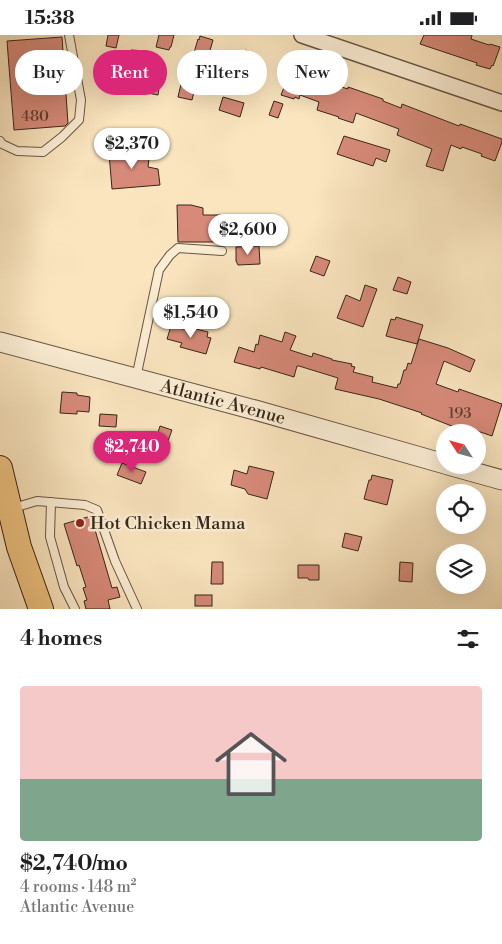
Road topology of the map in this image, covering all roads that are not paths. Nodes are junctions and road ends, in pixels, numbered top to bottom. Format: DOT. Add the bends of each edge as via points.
graph roads {
  1 [pos="69,35"];
  2 [pos="302,35"];
  3 [pos="502,103"];
  4 [pos="0,141"];
  5 [pos="222,251"];
  6 [pos="0,342"];
  7 [pos="136,378"];
  8 [pos="436,462"];
  9 [pos="0,468"];
  10 [pos="478,474"];
  11 [pos="502,481"];
  12 [pos="51,502"];
  13 [pos="10,509"];
  14 [pos="41,609"];
  15 [pos="75,609"];
  16 [pos="137,609"];
  1 -- 4 [label="lane" via="81,100 79,121 43,151 17,151"];
  2 -- 3 [label="street"];
  5 -- 7 [label="lane" via="178,248 159,270"];
  6 -- 7 [label="street, Atlantic Avenue"];
  7 -- 8 [label="street, Atlantic Avenue"];
  9 -- 13 [label="main road"];
  10 -- 11 [label="street, Atlantic Avenue"];
  12 -- 13 [label="lane" via="38,501"];
  12 -- 15 [label="lane" via="50,537 64,587"];
  12 -- 16 [label="lane" via="85,505 97,510"];
  13 -- 14 [label="main road" via="19,547"];
}
